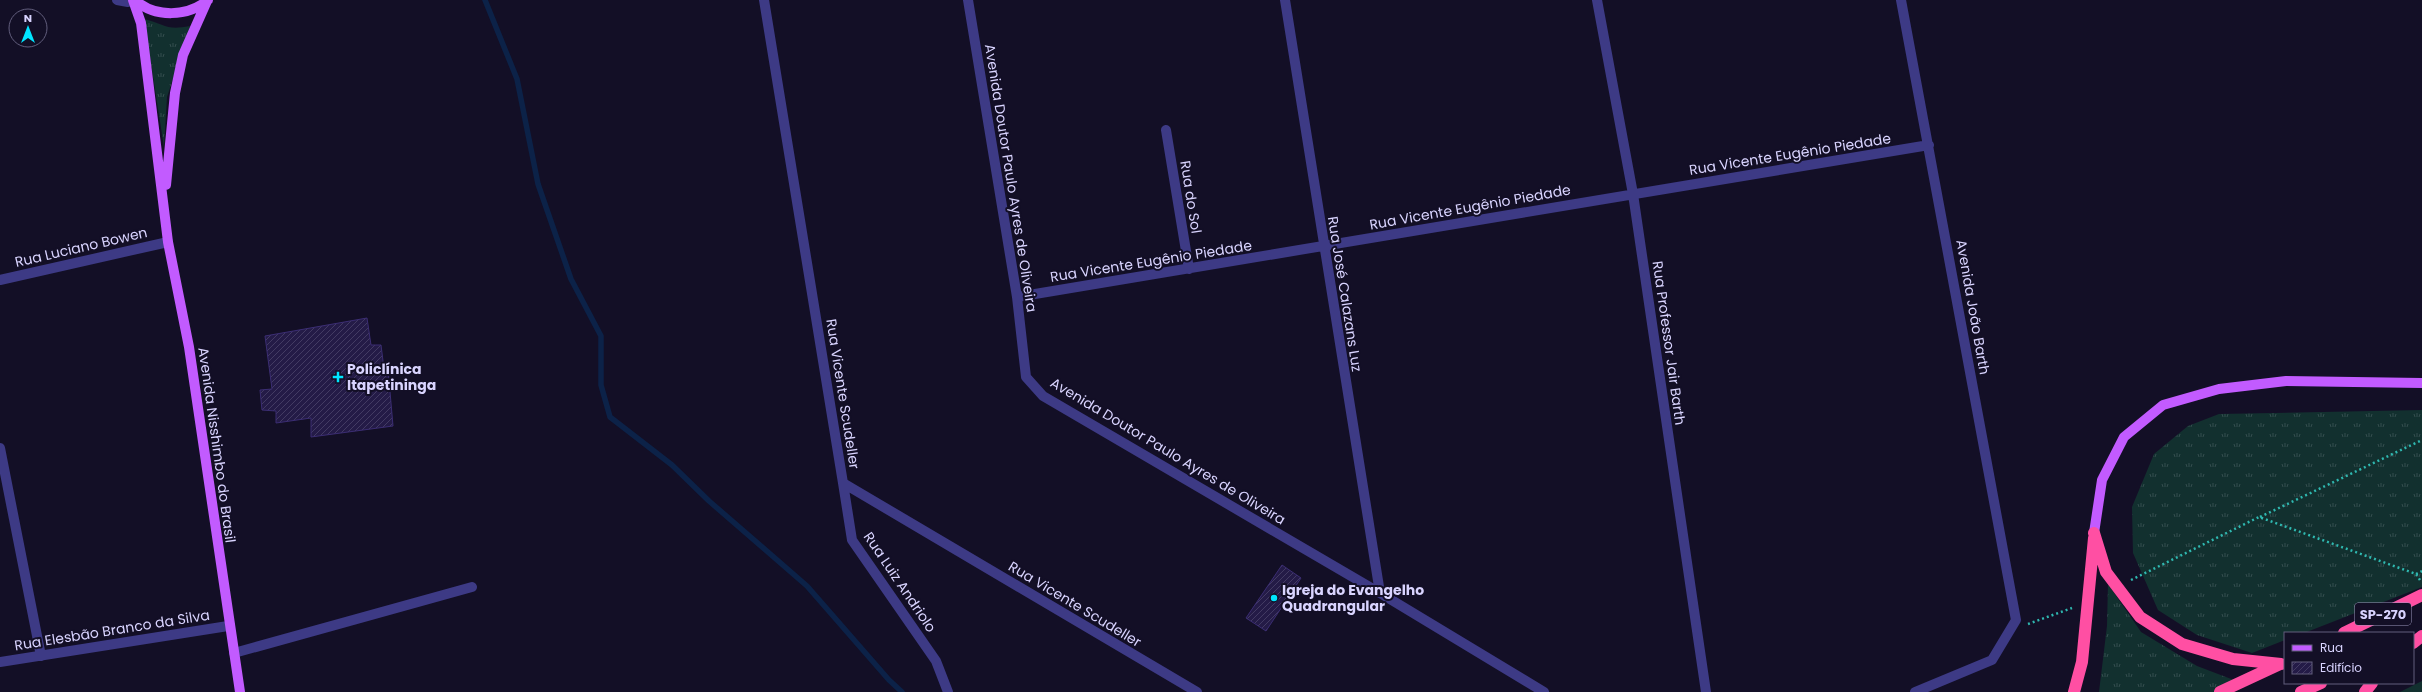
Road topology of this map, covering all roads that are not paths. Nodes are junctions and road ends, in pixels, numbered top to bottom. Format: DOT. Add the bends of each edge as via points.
graph roads {
  1 [pos="117,0"];
  2 [pos="128,0"];
  3 [pos="134,0"];
  4 [pos="764,0"];
  5 [pos="968,0"];
  6 [pos="1285,0"];
  7 [pos="1597,0"];
  8 [pos="1901,0"];
  9 [pos="207,1"];
  10 [pos="1166,130"];
  11 [pos="1929,145"];
  12 [pos="1633,194"];
  13 [pos="164,203"];
  14 [pos="168,242"];
  15 [pos="1323,246"];
  16 [pos="1189,269"];
  17 [pos="0,280"];
  18 [pos="1017,298"];
  19 [pos="2422,383"];
  20 [pos="0,448"];
  21 [pos="844,483"];
  22 [pos="2094,533"];
  23 [pos="472,588"];
  24 [pos="1380,593"];
  25 [pos="2422,595"];
  26 [pos="228,626"];
  27 [pos="2346,632"];
  28 [pos="234,653"];
  29 [pos="41,656"];
  30 [pos="0,662"];
  31 [pos="2283,663"];
  32 [pos="2319,684"];
  33 [pos="2371,684"];
  34 [pos="240,692"];
  35 [pos="948,692"];
  36 [pos="1197,692"];
  37 [pos="1544,692"];
  38 [pos="1706,692"];
  39 [pos="1915,692"];
  40 [pos="2074,692"];
  41 [pos="2220,692"];
  42 [pos="2301,692"];
  43 [pos="2365,692"];
  1 -- 2 [label="street"];
  3 -- 9 [label="main road, Avenida Nisshimbo do Brasil" via="155,12 173,14 190,11"];
  3 -- 13 [label="main road, Avenida Nisshimbo do Brasil" via="141,23"];
  4 -- 21 [label="street, Rua Vicente Scudeller"];
  5 -- 18 [label="street, Avenida Doutor Paulo Ayres de Oliveira"];
  6 -- 15 [label="street, Rua José Calazans Luz"];
  7 -- 12 [label="street, Rua Professor Jair Barth"];
  8 -- 11 [label="street, Avenida João Barth"];
  9 -- 13 [label="main road, Avenida Nisshimbo do Brasil" via="183,55 175,93"];
  10 -- 16 [label="street, Rua do Sol"];
  11 -- 12 [label="street, Rua Vicente Eugênio Piedade"];
  11 -- 39 [label="street, Avenida João Barth" via="2016,620 1992,660"];
  12 -- 15 [label="street, Rua Vicente Eugênio Piedade"];
  12 -- 38 [label="street, Rua Professor Jair Barth"];
  13 -- 14 [label="main road, Avenida Nisshimbo do Brasil"];
  14 -- 17 [label="street, Rua Luciano Bowen"];
  14 -- 26 [label="main road, Avenida Nisshimbo do Brasil" via="190,347"];
  15 -- 16 [label="street, Rua Vicente Eugênio Piedade"];
  15 -- 24 [label="street, Rua José Calazans Luz"];
  16 -- 18 [label="street, Rua Vicente Eugênio Piedade"];
  18 -- 24 [label="street, Avenida Doutor Paulo Ayres de Oliveira" via="1026,377 1043,396"];
  19 -- 22 [label="main road" via="2286,381 2219,389 2163,406 2124,437 2102,480"];
  20 -- 29 [label="street"];
  21 -- 35 [label="street, Rua Luiz Andriolo" via="852,540 936,661"];
  21 -- 36 [label="street, Rua Vicente Scudeller"];
  22 -- 31 [label="highway" via="2106,572 2140,617 2182,644 2233,659"];
  22 -- 40 [label="highway" via="2082,662"];
  23 -- 28 [label="street"];
  24 -- 37 [label="street, Avenida Doutor Paulo Ayres de Oliveira"];
  25 -- 27 [label="highway, SP-270"];
  26 -- 28 [label="main road, Avenida Nisshimbo do Brasil"];
  26 -- 29 [label="street, Rua Elesbão Branco da Silva"];
  28 -- 34 [label="main road, Avenida Nisshimbo do Brasil"];
  29 -- 30 [label="street, Rua Elesbão Branco da Silva"];
  31 -- 41 [label="highway"];
  32 -- 42 [label="highway"];
  33 -- 43 [label="highway"];
}
